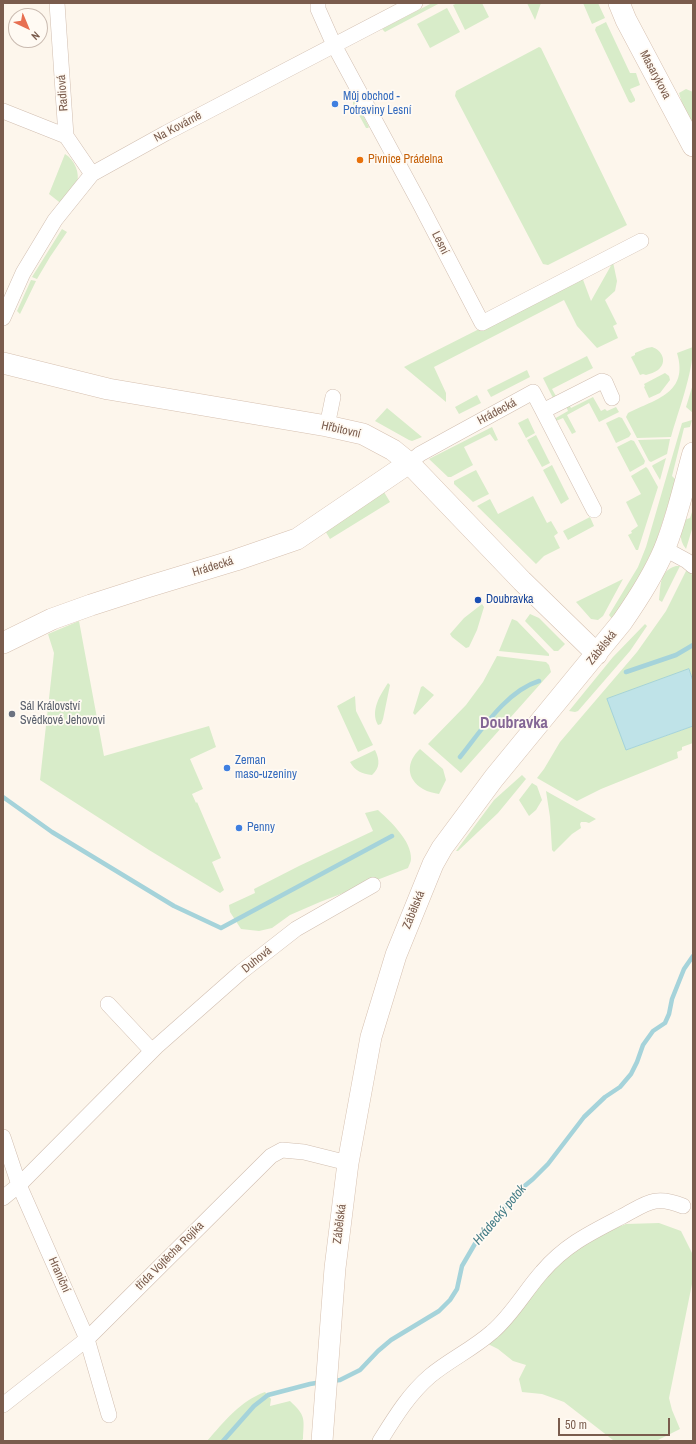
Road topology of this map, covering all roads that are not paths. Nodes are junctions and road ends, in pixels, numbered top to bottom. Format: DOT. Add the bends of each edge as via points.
graph roads {
  1 [pos="57,3"];
  2 [pos="318,3"];
  3 [pos="416,3"];
  4 [pos="619,3"];
  5 [pos="334,45"];
  6 [pos="3,111"];
  7 [pos="66,136"];
  8 [pos="693,146"];
  9 [pos="92,174"];
  10 [pos="642,241"];
  11 [pos="3,318"];
  12 [pos="3,363"];
  13 [pos="333,397"];
  14 [pos="612,398"];
  15 [pos="543,411"];
  16 [pos="327,426"];
  17 [pos="693,453"];
  18 [pos="415,459"];
  19 [pos="594,510"];
  20 [pos="665,549"];
  21 [pos="693,566"];
  22 [pos="3,643"];
  23 [pos="597,654"];
  24 [pos="373,885"];
  25 [pos="108,1004"];
  26 [pos="152,1051"];
  27 [pos="3,1137"];
  28 [pos="348,1163"];
  29 [pos="19,1185"];
  30 [pos="3,1198"];
  31 [pos="683,1206"];
  32 [pos="87,1339"];
  33 [pos="3,1405"];
  34 [pos="109,1415"];
  35 [pos="322,1441"];
  36 [pos="380,1441"];
  1 -- 7 [label="street, Radiová"];
  2 -- 5 [label="street, Lesní" via="318,10"];
  3 -- 5 [label="street, Na Kovárně"];
  4 -- 8 [label="main road, Masarykova"];
  5 -- 9 [label="street, Na Kovárně"];
  5 -- 10 [label="street, Lesní" via="482,323 612,259"];
  6 -- 7 [label="street"];
  7 -- 9 [label="street"];
  9 -- 11 [label="street, Na Kovárně" via="55,220 23,273"];
  12 -- 16 [label="main road, Hřbitovní" via="108,388"];
  13 -- 16 [label="street"];
  14 -- 15 [label="street" via="605,382 602,381"];
  15 -- 18 [label="street, Hrádecká" via="534,392"];
  15 -- 19 [label="street, Hrádecká"];
  16 -- 18 [label="main road, Hřbitovní" via="363,434"];
  17 -- 20 [label="main road, Zábělská"];
  18 -- 22 [label="main road, Hrádecká" via="297,539 91,605 52,619"];
  18 -- 23 [label="main road, Hřbitovní" via="522,581"];
  20 -- 21 [label="street"];
  20 -- 23 [label="main road, Zábělská" via="641,595"];
  23 -- 28 [label="main road, Zábělská" via="494,778 433,864 396,955 371,1037"];
  24 -- 26 [label="street, Duhová" via="296,929 241,972"];
  25 -- 26 [label="street"];
  26 -- 29 [label="street, Duhová"];
  27 -- 29 [label="street, Hraniční"];
  28 -- 32 [label="street, třída Vojtěcha Rojíka" via="304,1152 282,1150 271,1156"];
  28 -- 35 [label="main road, Zábělská" via="335,1268"];
  29 -- 30 [label="street, Duhová"];
  29 -- 32 [label="street, Hraniční"];
  31 -- 36 [label="street" via="670,1200 655,1200 579,1238 542,1272 493,1332 431,1376 416,1390"];
  32 -- 33 [label="street, třída Vojtěcha Rojíka"];
  32 -- 34 [label="street, Hraniční"];
}
